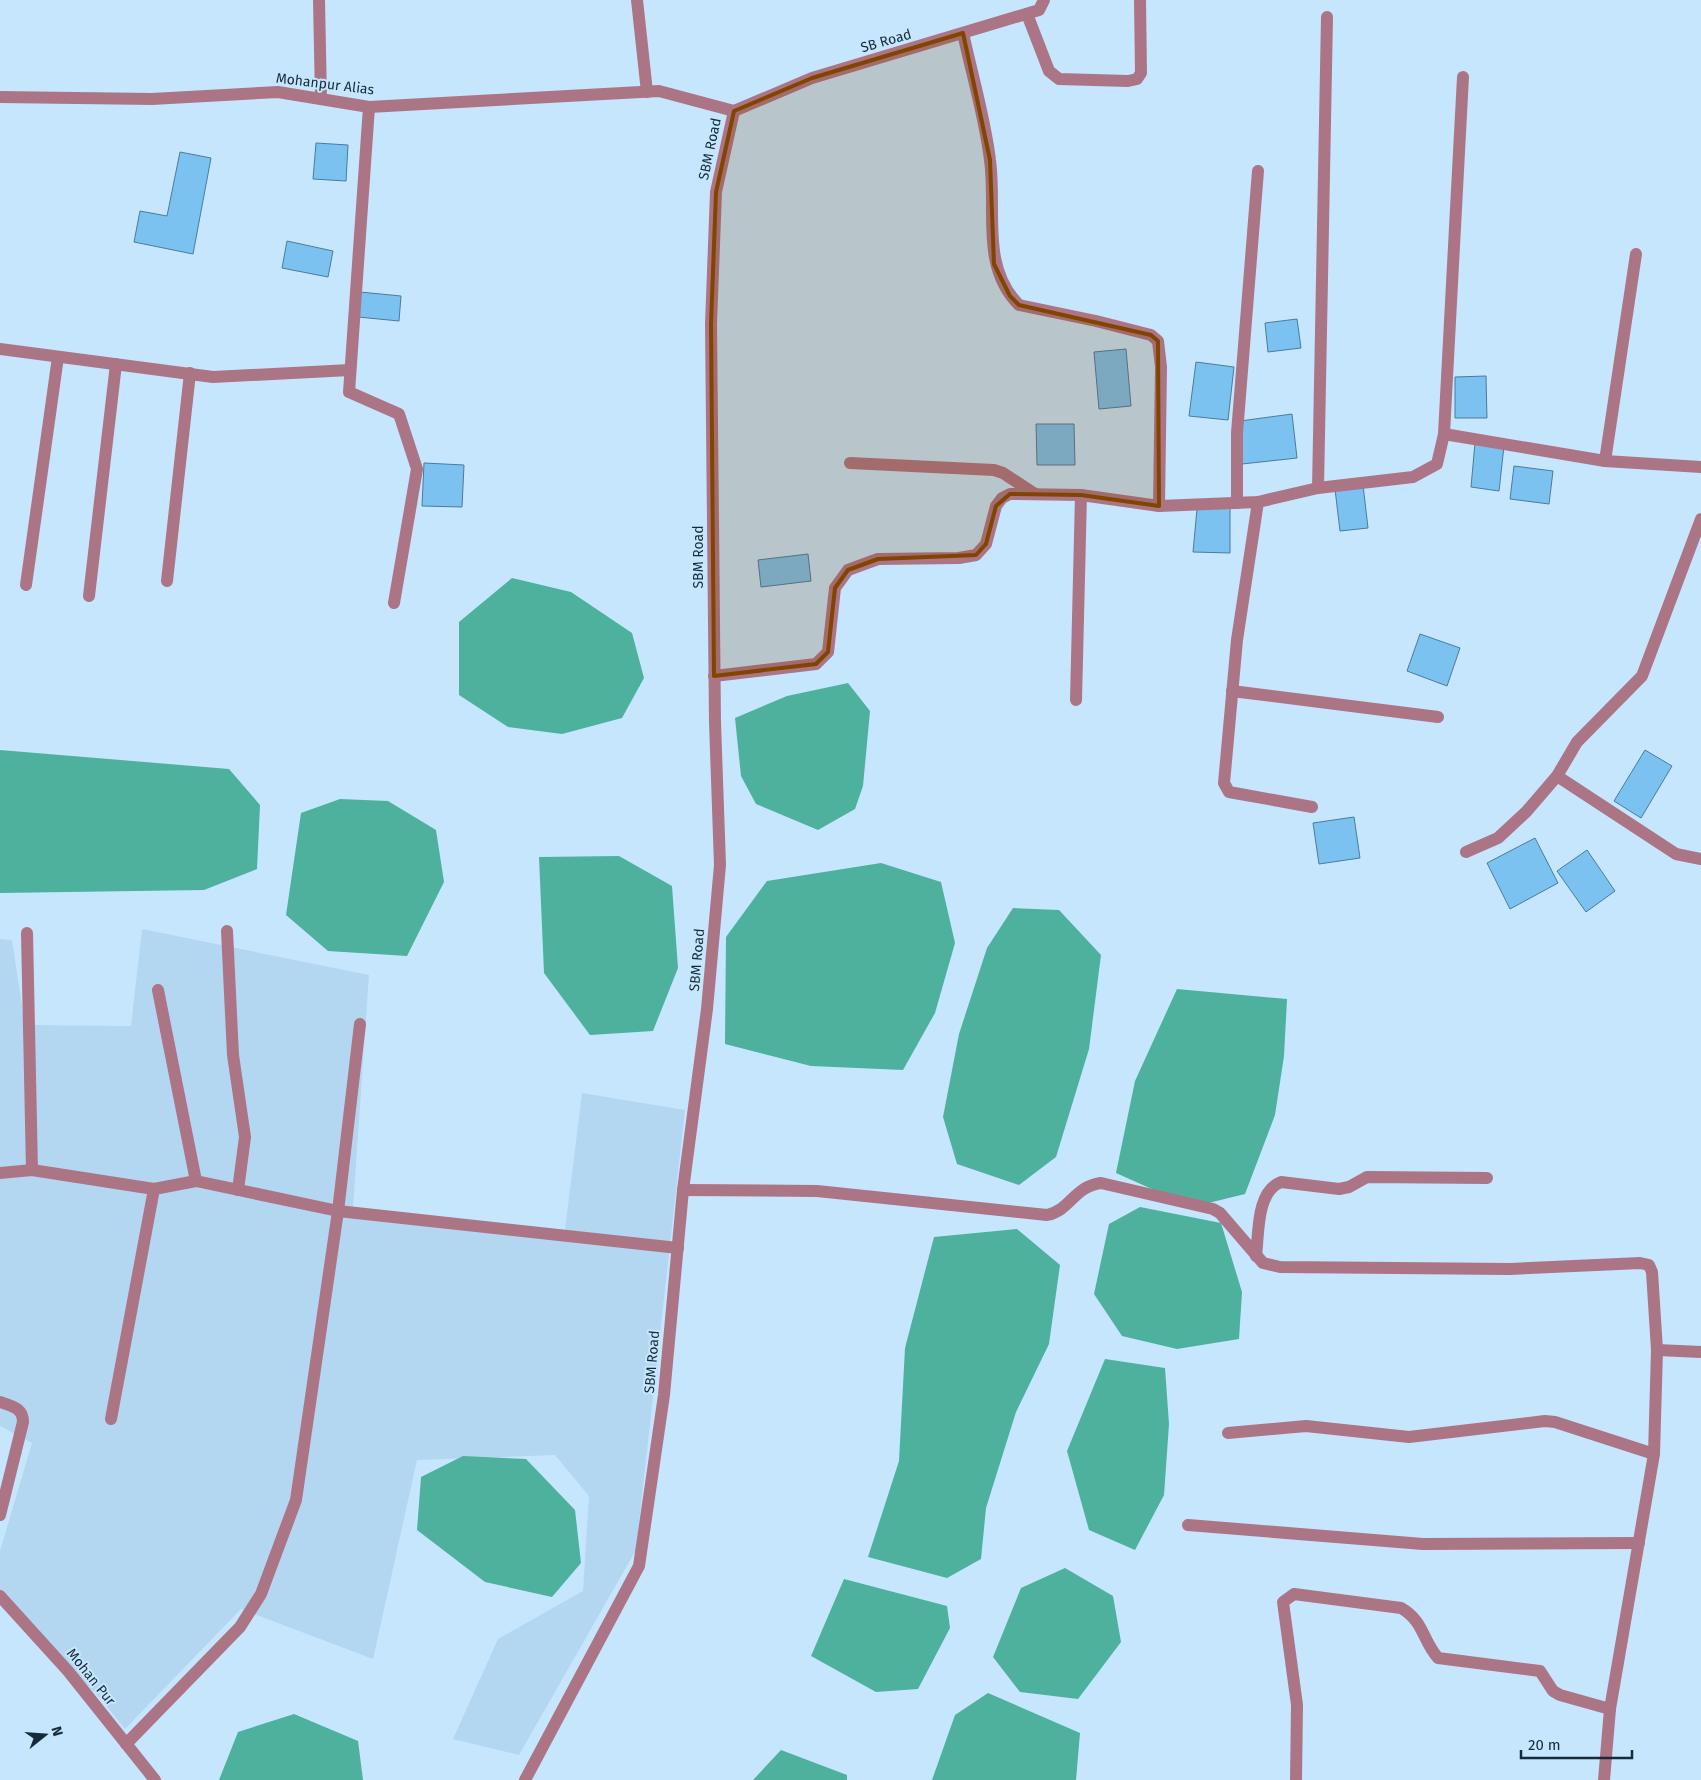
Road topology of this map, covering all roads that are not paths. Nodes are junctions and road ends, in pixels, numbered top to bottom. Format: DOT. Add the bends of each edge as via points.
graph roads {
  1 [pos="320,0"];
  2 [pos="637,0"];
  3 [pos="1044,0"];
  4 [pos="1140,0"];
  5 [pos="1027,14"];
  6 [pos="1327,17"];
  7 [pos="963,33"];
  8 [pos="1463,77"];
  9 [pos="647,92"];
  10 [pos="0,97"];
  11 [pos="321,99"];
  12 [pos="369,107"];
  13 [pos="734,111"];
  14 [pos="1258,171"];
  15 [pos="1636,254"];
  16 [pos="0,349"];
  17 [pos="58,357"];
  18 [pos="116,364"];
  19 [pos="350,370"];
  20 [pos="190,373"];
  21 [pos="1444,434"];
  22 [pos="1605,461"];
  23 [pos="850,463"];
  24 [pos="1701,467"];
  25 [pos="1318,488"];
  26 [pos="1035,494"];
  27 [pos="1081,495"];
  28 [pos="1258,502"];
  29 [pos="1237,503"];
  30 [pos="1159,506"];
  31 [pos="1701,519"];
  32 [pos="167,581"];
  33 [pos="26,586"];
  34 [pos="89,596"];
  35 [pos="394,603"];
  36 [pos="714,676"];
  37 [pos="1232,691"];
  38 [pos="1076,700"];
  39 [pos="1438,717"];
  40 [pos="1557,776"];
  41 [pos="1312,807"];
  42 [pos="1466,852"];
  43 [pos="1701,859"];
  44 [pos="227,931"];
  45 [pos="27,933"];
  46 [pos="158,990"];
  47 [pos="360,1024"];
  48 [pos="32,1170"];
  49 [pos="0,1172"];
  50 [pos="1487,1178"];
  51 [pos="196,1181"];
  52 [pos="154,1189"];
  53 [pos="238,1190"];
  54 [pos="683,1190"];
  55 [pos="338,1211"];
  56 [pos="678,1248"];
  57 [pos="1256,1256"];
  58 [pos="1657,1350"];
  59 [pos="1701,1352"];
  60 [pos="0,1402"];
  61 [pos="111,1419"];
  62 [pos="1228,1433"];
  63 [pos="1654,1454"];
  64 [pos="0,1515"];
  65 [pos="1188,1525"];
  66 [pos="1639,1543"];
  67 [pos="0,1596"];
  68 [pos="1610,1709"];
  69 [pos="126,1744"];
  70 [pos="155,1780"];
  71 [pos="525,1780"];
  72 [pos="1296,1780"];
  73 [pos="1604,1780"];
  1 -- 11 [label="street"];
  2 -- 9 [label="street"];
  3 -- 5 [label="street, SB Road" via="1039,10"];
  4 -- 5 [label="street" via="1142,73 1137,79 1128,81 1053,77 1048,72"];
  5 -- 7 [label="street, SB Road"];
  6 -- 25 [label="street"];
  7 -- 13 [label="street, SB Road" via="812,78"];
  7 -- 30 [label="street" via="990,160 994,264 1010,296 1019,305 1133,330 1151,335 1158,341 1161,367"];
  8 -- 21 [label="street"];
  9 -- 12 [label="street, Mohanpur Alias"];
  9 -- 13 [label="street, Mohanpur Alias" via="660,91"];
  10 -- 11 [label="street, Mohanpur Alias" via="152,99 278,92"];
  11 -- 12 [label="street, Mohanpur Alias"];
  12 -- 19 [label="street"];
  13 -- 36 [label="street, SBM Road" via="715,202 712,324"];
  14 -- 29 [label="street" via="1237,433"];
  15 -- 22 [label="street"];
  16 -- 17 [label="street"];
  17 -- 18 [label="street"];
  17 -- 33 [label="street"];
  18 -- 20 [label="street"];
  18 -- 34 [label="street"];
  19 -- 20 [label="street" via="213,377"];
  19 -- 35 [label="street" via="349,392 399,414 417,469"];
  20 -- 32 [label="street"];
  21 -- 22 [label="street"];
  21 -- 25 [label="street" via="1437,464 1413,477"];
  22 -- 24 [label="street"];
  23 -- 26 [label="street" via="994,470"];
  25 -- 28 [label="street"];
  26 -- 27 [label="street"];
  26 -- 36 [label="street" via="1010,494 1002,498 996,506 986,544 976,555 878,559 848,570 835,588 828,652 816,664"];
  27 -- 30 [label="street"];
  27 -- 38 [label="street"];
  28 -- 29 [label="street"];
  28 -- 37 [label="street"];
  29 -- 30 [label="street"];
  31 -- 40 [label="street" via="1642,676 1578,742"];
  36 -- 54 [label="street, SBM Road" via="720,866 708,1009"];
  37 -- 39 [label="street"];
  37 -- 41 [label="street" via="1224,774 1229,792"];
  40 -- 42 [label="street" via="1498,838"];
  40 -- 43 [label="street" via="1676,854"];
  44 -- 53 [label="street" via="233,1055 245,1137"];
  45 -- 48 [label="street"];
  46 -- 51 [label="street"];
  47 -- 55 [label="street"];
  48 -- 49 [label="street"];
  48 -- 52 [label="street"];
  50 -- 57 [label="street" via="1367,1177 1339,1189 1281,1182 1269,1190 1262,1205"];
  51 -- 52 [label="street"];
  51 -- 53 [label="street"];
  52 -- 61 [label="street"];
  53 -- 55 [label="street"];
  54 -- 56 [label="street, SBM Road"];
  54 -- 57 [label="street" via="817,1191 1047,1215 1056,1213 1085,1186 1101,1182 1214,1209"];
  55 -- 56 [label="street"];
  55 -- 69 [label="street" via="296,1500 261,1594 240,1627"];
  56 -- 71 [label="street, SBM Road" via="664,1395 639,1566"];
  57 -- 58 [label="street" via="1263,1263 1280,1268 1510,1268 1640,1262 1649,1265 1652,1272"];
  58 -- 59 [label="street"];
  58 -- 63 [label="street"];
  60 -- 64 [label="street" via="18,1409 23,1415"];
  62 -- 63 [label="street" via="1294,1426 1409,1437 1545,1421"];
  63 -- 66 [label="street"];
  65 -- 66 [label="street" via="1422,1544"];
  66 -- 68 [label="street"];
  67 -- 69 [label="street, Mohan Pur" via="68,1671"];
  68 -- 72 [label="street" via="1560,1695 1540,1671 1438,1658 1428,1647 1413,1614 1401,1608 1294,1594 1283,1602 1297,1705"];
  68 -- 73 [label="street"];
  69 -- 70 [label="street, Mohan Pur"];
}
